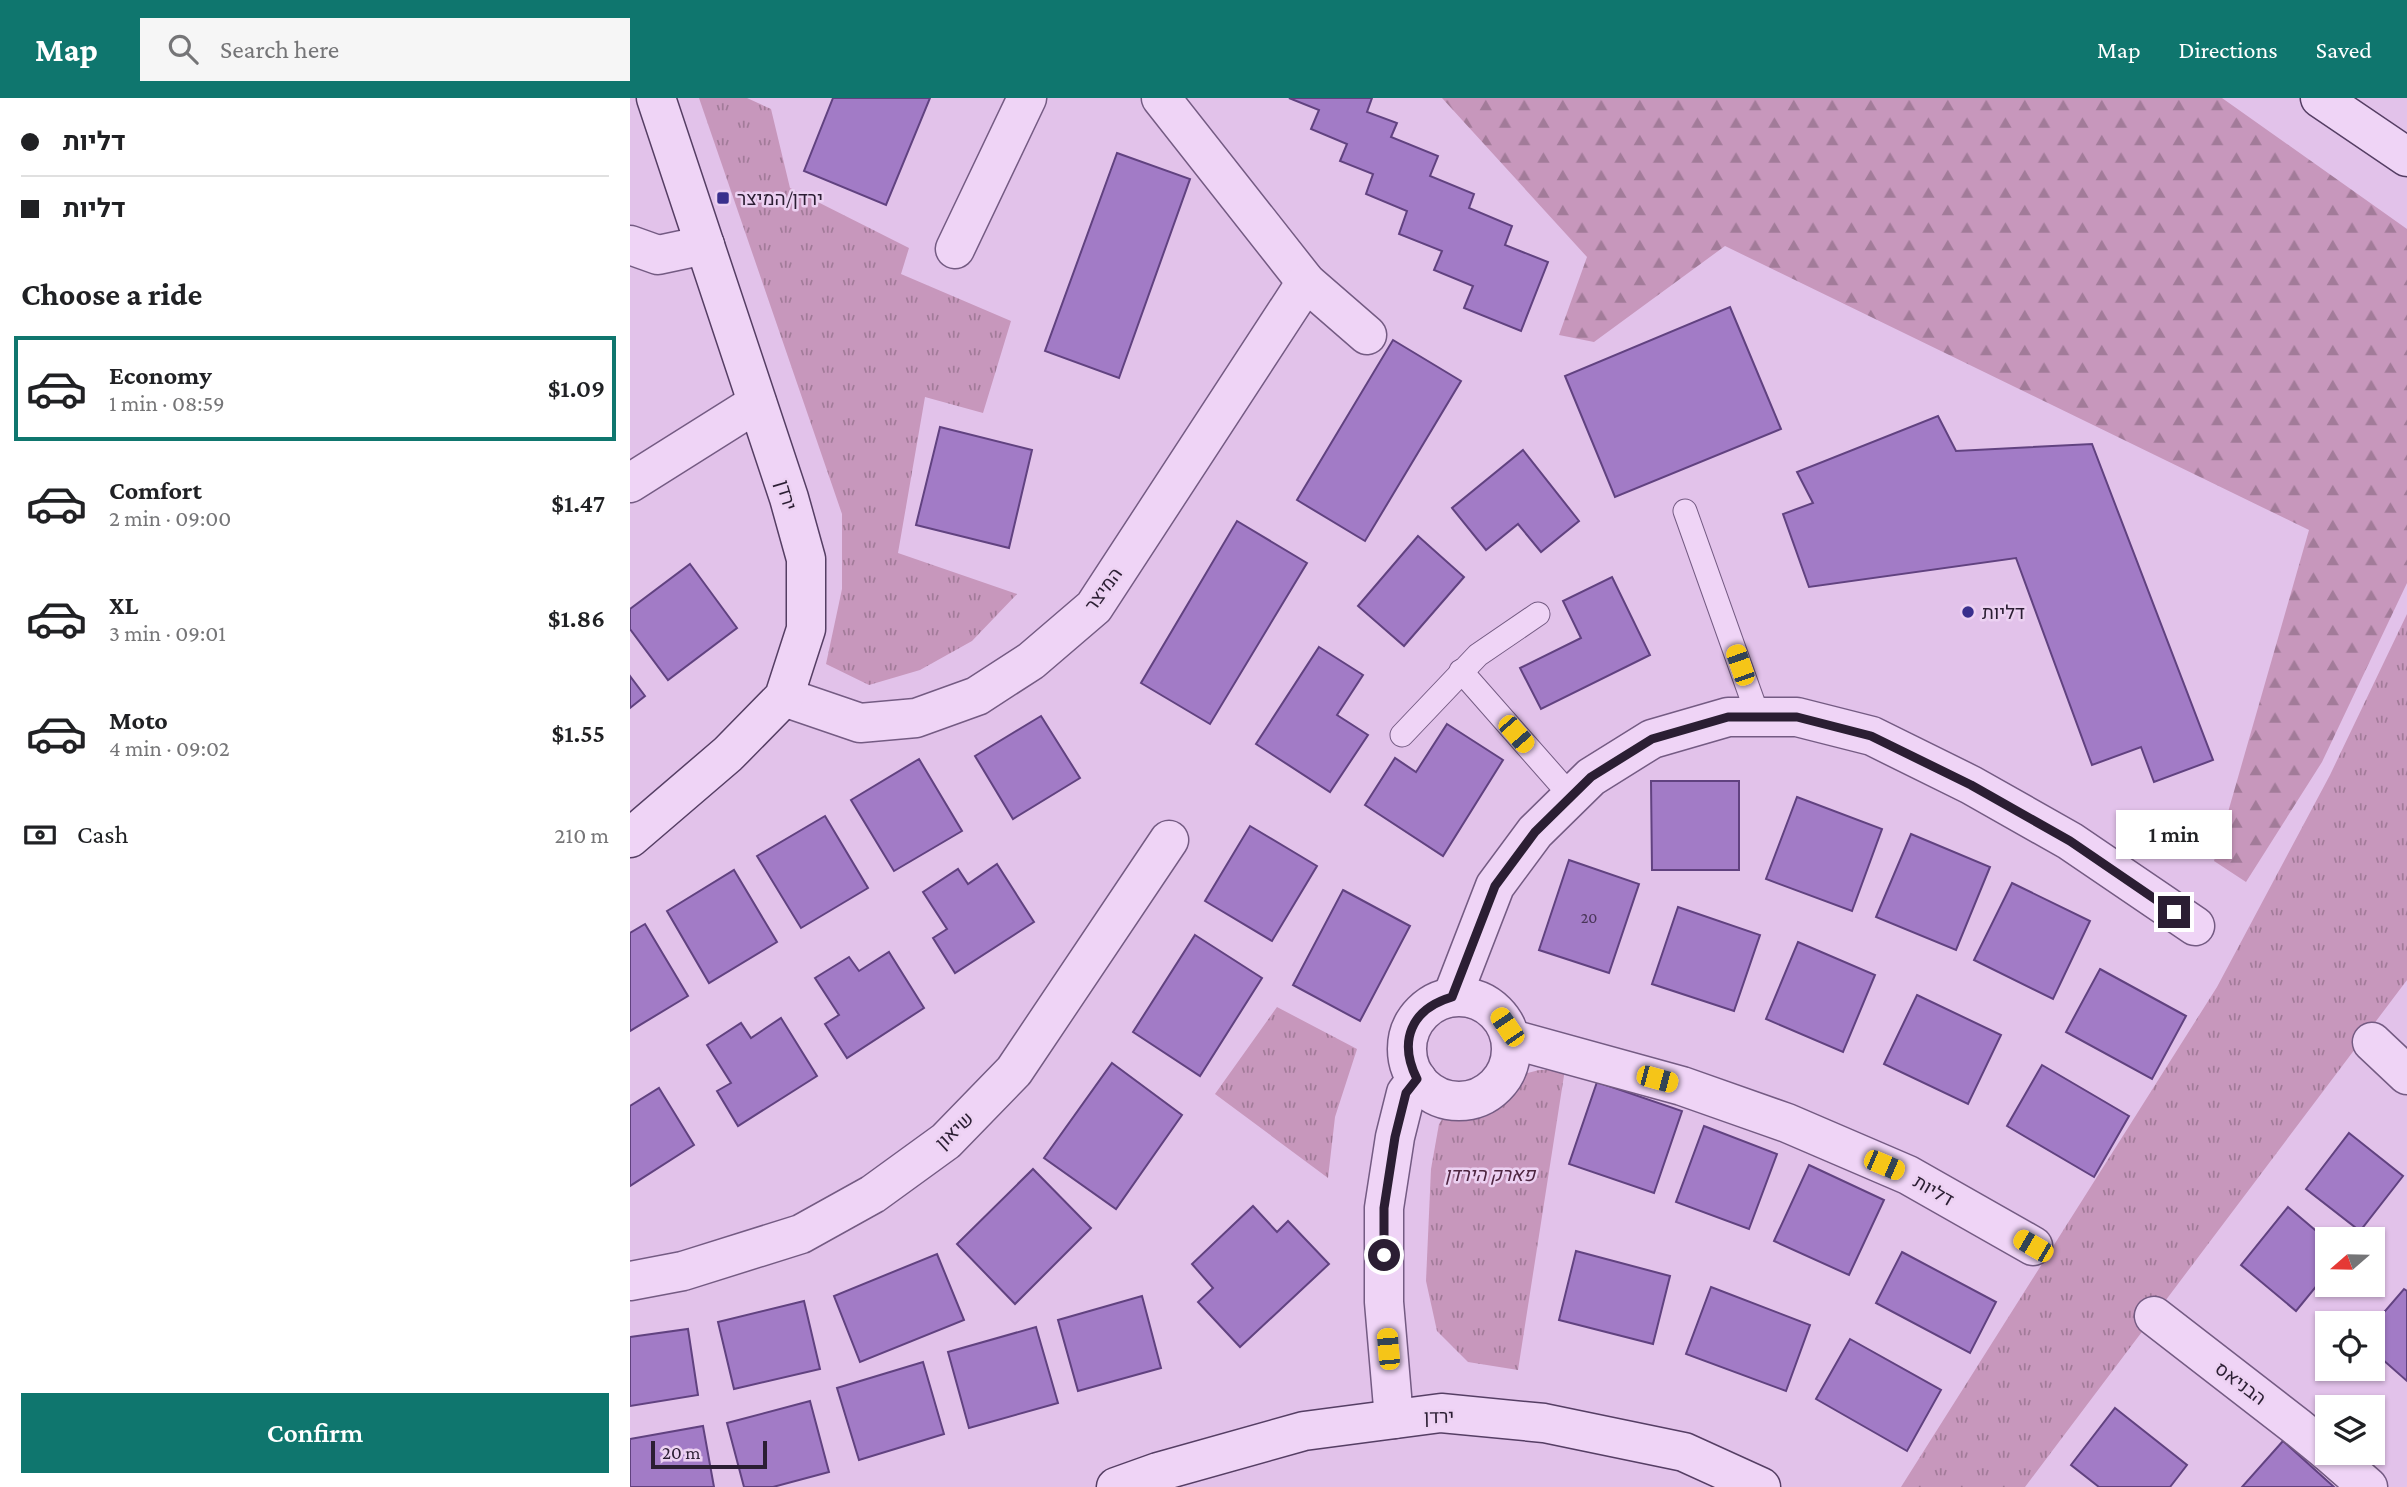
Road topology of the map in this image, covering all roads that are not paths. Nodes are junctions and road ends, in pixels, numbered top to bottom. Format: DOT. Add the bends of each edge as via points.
graph roads {
  1 [pos="656,98"];
  2 [pos="1027,98"];
  3 [pos="1161,98"];
  4 [pos="2320,98"];
  5 [pos="2407,157"];
  6 [pos="630,245"];
  7 [pos="705,245"];
  8 [pos="955,249"];
  9 [pos="1306,282"];
  10 [pos="1367,335"];
  11 [pos="757,403"];
  12 [pos="630,483"];
  13 [pos="1685,511"];
  14 [pos="1538,614"];
  15 [pos="1461,671"];
  16 [pos="784,697"];
  17 [pos="1758,716"];
  18 [pos="1402,734"];
  19 [pos="1571,796"];
  20 [pos="630,838"];
  21 [pos="1169,839"];
  22 [pos="2195,926"];
  23 [pos="1452,997"];
  24 [pos="1511,1040"];
  25 [pos="2371,1042"];
  26 [pos="2407,1075"];
  27 [pos="1417,1079"];
  28 [pos="2033,1246"];
  29 [pos="630,1281"];
  30 [pos="2154,1316"];
  31 [pos="1394,1419"];
  32 [pos="2315,1442"];
  33 [pos="2343,1465"];
  34 [pos="1116,1487"];
  35 [pos="1761,1487"];
  36 [pos="2368,1487"];
  1 -- 7 [label="street, ירדן"];
  2 -- 8 [label="street"];
  3 -- 9 [label="street"];
  4 -- 5 [label="street"];
  6 -- 7 [label="street" via="658,255"];
  7 -- 11 [label="street, ירדן"];
  9 -- 10 [label="street"];
  9 -- 16 [label="street, המיצר" via="1094,607 1031,661 977,696 916,718 860,723"];
  11 -- 12 [label="street"];
  11 -- 16 [label="street, ירדן" via="806,559 806,629"];
  13 -- 17 [label="lane"];
  14 -- 15 [label="lane" via="1478,654"];
  15 -- 18 [label="lane"];
  15 -- 19 [label="lane"];
  16 -- 20 [label="street, ירדן" via="728,754"];
  17 -- 19 [label="street" via="1728,717 1652,739 1591,777"];
  17 -- 22 [label="street" via="1797,717 1871,736 2070,841"];
  19 -- 23 [label="street" via="1535,832 1495,886"];
  21 -- 29 [label="street, שיאון" via="1014,1071 946,1141 873,1194 801,1234 683,1271"];
  23 -- 24 [label="street" via="1482,1002 1497,1012"];
  23 -- 27 [label="street" via="1435,1002 1411,1029 1407,1046"];
  24 -- 27 [label="street" via="1505,1074 1482,1096 1465,1101 1447,1099 1430,1092"];
  24 -- 28 [label="street, דליות" via="1682,1086 1787,1124 1908,1175"];
  25 -- 26 [label="street"];
  27 -- 31 [label="street" via="1406,1093 1384,1208 1384,1302"];
  30 -- 32 [label="street, הבניאס"];
  31 -- 34 [label="street, ירדן" via="1304,1431"];
  31 -- 35 [label="street, ירדן" via="1441,1413 1544,1423 1684,1452"];
  33 -- 36 [label="street, הבניאס"];
}
